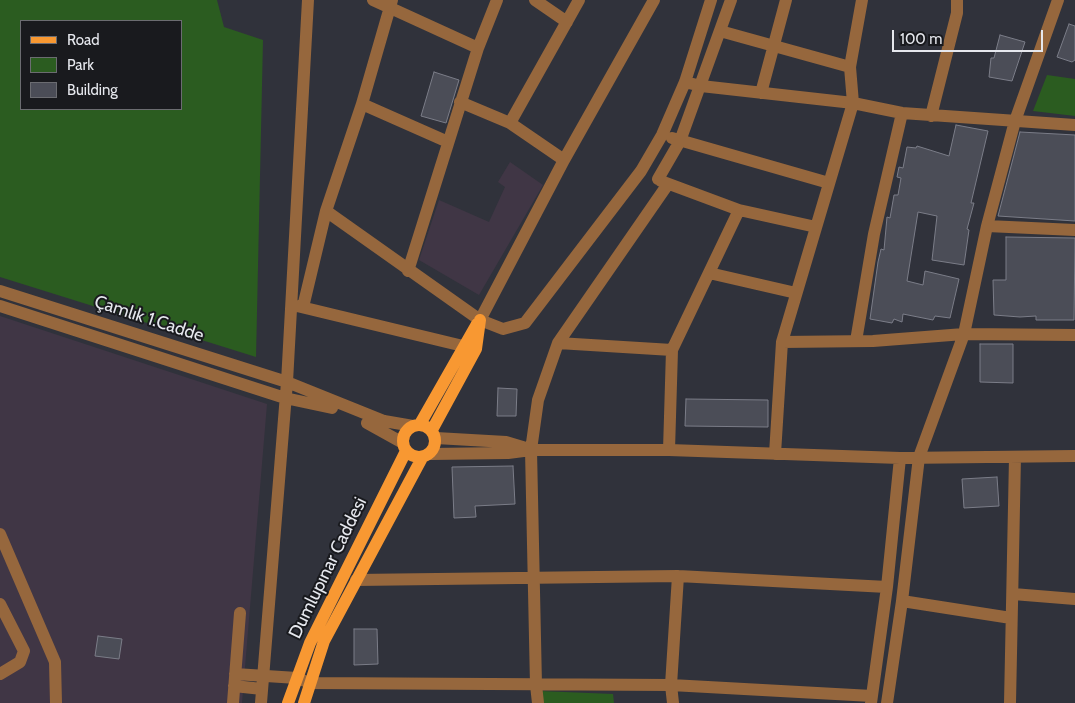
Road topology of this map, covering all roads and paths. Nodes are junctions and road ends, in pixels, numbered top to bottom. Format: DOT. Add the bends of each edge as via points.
graph roads {
  1 [pos="308,0"];
  2 [pos="373,0"];
  3 [pos="497,0"];
  4 [pos="535,0"];
  5 [pos="579,0"];
  6 [pos="654,0"];
  7 [pos="712,0"];
  8 [pos="731,0"];
  9 [pos="786,0"];
  10 [pos="862,0"];
  11 [pos="957,0"];
  12 [pos="1058,0"];
  13 [pos="389,3"];
  14 [pos="567,22"];
  15 [pos="720,31"];
  16 [pos="773,46"];
  17 [pos="478,48"];
  18 [pos="850,67"];
  19 [pos="684,82"];
  20 [pos="701,86"];
  21 [pos="760,93"];
  22 [pos="460,102"];
  23 [pos="853,103"];
  24 [pos="362,104"];
  25 [pos="902,113"];
  26 [pos="931,116"];
  27 [pos="1015,121"];
  28 [pos="510,123"];
  29 [pos="1075,125"];
  30 [pos="662,135"];
  31 [pos="680,141"];
  32 [pos="448,142"];
  33 [pos="564,160"];
  34 [pos="641,171"];
  35 [pos="663,181"];
  36 [pos="830,183"];
  37 [pos="739,210"];
  38 [pos="326,211"];
  39 [pos="987,226"];
  40 [pos="816,227"];
  41 [pos="1075,230"];
  42 [pos="408,271"];
  43 [pos="709,273"];
  44 [pos="0,291"];
  45 [pos="796,293"];
  46 [pos="289,305"];
  47 [pos="0,306"];
  48 [pos="303,307"];
  49 [pos="480,320"];
  50 [pos="964,334"];
  51 [pos="1075,335"];
  52 [pos="856,341"];
  53 [pos="782,342"];
  54 [pos="558,343"];
  55 [pos="464,346"];
  56 [pos="672,350"];
  57 [pos="287,382"];
  58 [pos="285,398"];
  59 [pos="416,425"];
  60 [pos="434,434"];
  61 [pos="404,447"];
  62 [pos="531,450"];
  63 [pos="669,450"];
  64 [pos="774,454"];
  65 [pos="426,456"];
  66 [pos="1075,456"];
  67 [pos="919,457"];
  68 [pos="1015,457"];
  69 [pos="900,458"];
  70 [pos="0,534"];
  71 [pos="678,576"];
  72 [pos="533,578"];
  73 [pos="356,580"];
  74 [pos="887,587"];
  75 [pos="1013,594"];
  76 [pos="1075,599"];
  77 [pos="902,601"];
  78 [pos="0,604"];
  79 [pos="240,613"];
  80 [pos="1011,618"];
  81 [pos="0,674"];
  82 [pos="297,678"];
  83 [pos="235,680"];
  84 [pos="310,682"];
  85 [pos="263,683"];
  86 [pos="536,685"];
  87 [pos="671,685"];
  88 [pos="871,700"];
  89 [pos="56,703"];
  90 [pos="233,703"];
  91 [pos="260,703"];
  92 [pos="288,703"];
  93 [pos="304,703"];
  94 [pos="538,703"];
  95 [pos="672,703"];
  96 [pos="887,703"];
  97 [pos="1010,703"];
  1 -- 46 [label="street"];
  2 -- 13 [label="street"];
  3 -- 17 [label="street"];
  4 -- 14 [label="street"];
  5 -- 14 [label="street"];
  6 -- 33 [label="street"];
  7 -- 19 [label="street"];
  8 -- 15 [label="street"];
  9 -- 16 [label="street"];
  10 -- 18 [label="street"];
  11 -- 26 [label="street"];
  12 -- 27 [label="street"];
  13 -- 17 [label="street"];
  13 -- 24 [label="street"];
  14 -- 28 [label="street"];
  15 -- 16 [label="street"];
  15 -- 20 [label="street"];
  16 -- 18 [label="street"];
  16 -- 21 [label="street"];
  17 -- 22 [label="street"];
  18 -- 23 [label="street"];
  19 -- 20 [label="street"];
  19 -- 30 [label="street"];
  20 -- 21 [label="street"];
  20 -- 31 [label="street"];
  21 -- 23 [label="street"];
  22 -- 28 [label="street"];
  22 -- 32 [label="street"];
  23 -- 25 [label="street"];
  23 -- 36 [label="street"];
  24 -- 32 [label="street"];
  24 -- 38 [label="street"];
  25 -- 26 [label="street"];
  25 -- 52 [label="street" via="874,234"];
  26 -- 27 [label="street"];
  27 -- 29 [label="street"];
  27 -- 39 [label="street"];
  28 -- 33 [label="street"];
  30 -- 31 [label="street"];
  30 -- 34 [label="street"];
  31 -- 35 [label="street"];
  31 -- 36 [label="street"];
  32 -- 42 [label="street"];
  33 -- 49 [label="street"];
  34 -- 35 [label="street"];
  34 -- 49 [label="street" via="525,323 503,329"];
  35 -- 37 [label="street"];
  35 -- 54 [label="street"];
  36 -- 40 [label="street"];
  37 -- 40 [label="street"];
  37 -- 43 [label="street"];
  38 -- 42 [label="street"];
  38 -- 48 [label="street"];
  39 -- 41 [label="street"];
  39 -- 50 [label="street"];
  40 -- 45 [label="street"];
  42 -- 49 [label="street"];
  43 -- 45 [label="street"];
  43 -- 56 [label="street"];
  44 -- 57 [label="street, Çamlık 1.Cadde"];
  45 -- 53 [label="street"];
  46 -- 48 [label="street"];
  46 -- 57 [label="street"];
  47 -- 58 [label="street"];
  48 -- 55 [label="street"];
  49 -- 55 [label="main road"];
  49 -- 60 [label="main road" via="476,349"];
  50 -- 51 [label="street"];
  50 -- 52 [label="street"];
  50 -- 67 [label="street"];
  52 -- 53 [label="street"];
  53 -- 64 [label="street"];
  54 -- 56 [label="street"];
  54 -- 62 [label="street" via="538,400"];
  55 -- 59 [label="main road"];
  56 -- 63 [label="street"];
  57 -- 58 [label="street"];
  57 -- 59 [label="street, Çamlık 1.Cadde" via="384,421"];
  58 -- 61 [label="street" via="334,409 378,427"];
  58 -- 85 [label="street"];
  59 -- 60 [label="main road"];
  59 -- 61 [label="main road" via="407,430"];
  60 -- 62 [label="street" via="506,442"];
  60 -- 65 [label="main road" via="435,447"];
  61 -- 65 [label="main road" via="413,457"];
  61 -- 82 [label="main road, Dumlupınar Caddesi" via="310,643"];
  62 -- 63 [label="street"];
  62 -- 65 [label="street"];
  62 -- 72 [label="street"];
  63 -- 64 [label="street"];
  64 -- 69 [label="street"];
  65 -- 73 [label="main road, Dumlupınar Caddesi"];
  66 -- 68 [label="street"];
  67 -- 68 [label="street"];
  67 -- 69 [label="street"];
  67 -- 77 [label="street"];
  68 -- 75 [label="street"];
  69 -- 74 [label="street"];
  70 -- 89 [label="street" via="55,662"];
  71 -- 72 [label="street"];
  71 -- 74 [label="street"];
  71 -- 87 [label="street"];
  72 -- 73 [label="street"];
  72 -- 86 [label="street"];
  73 -- 84 [label="main road, Dumlupınar Caddesi" via="324,641"];
  74 -- 88 [label="street"];
  75 -- 76 [label="street"];
  75 -- 80 [label="street"];
  77 -- 80 [label="street"];
  77 -- 96 [label="street"];
  78 -- 81 [label="street" via="24,651 20,662"];
  79 -- 83 [label="street"];
  80 -- 97 [label="street"];
  82 -- 84 [label="street"];
  82 -- 85 [label="street"];
  82 -- 92 [label="main road, Dumlupınar Caddesi"];
  83 -- 85 [label="street"];
  83 -- 90 [label="street"];
  84 -- 86 [label="street"];
  84 -- 93 [label="main road, Dumlupınar Caddesi"];
  85 -- 91 [label="street"];
  86 -- 87 [label="street"];
  86 -- 94 [label="street"];
  87 -- 88 [label="street"];
  87 -- 95 [label="street"];
}
